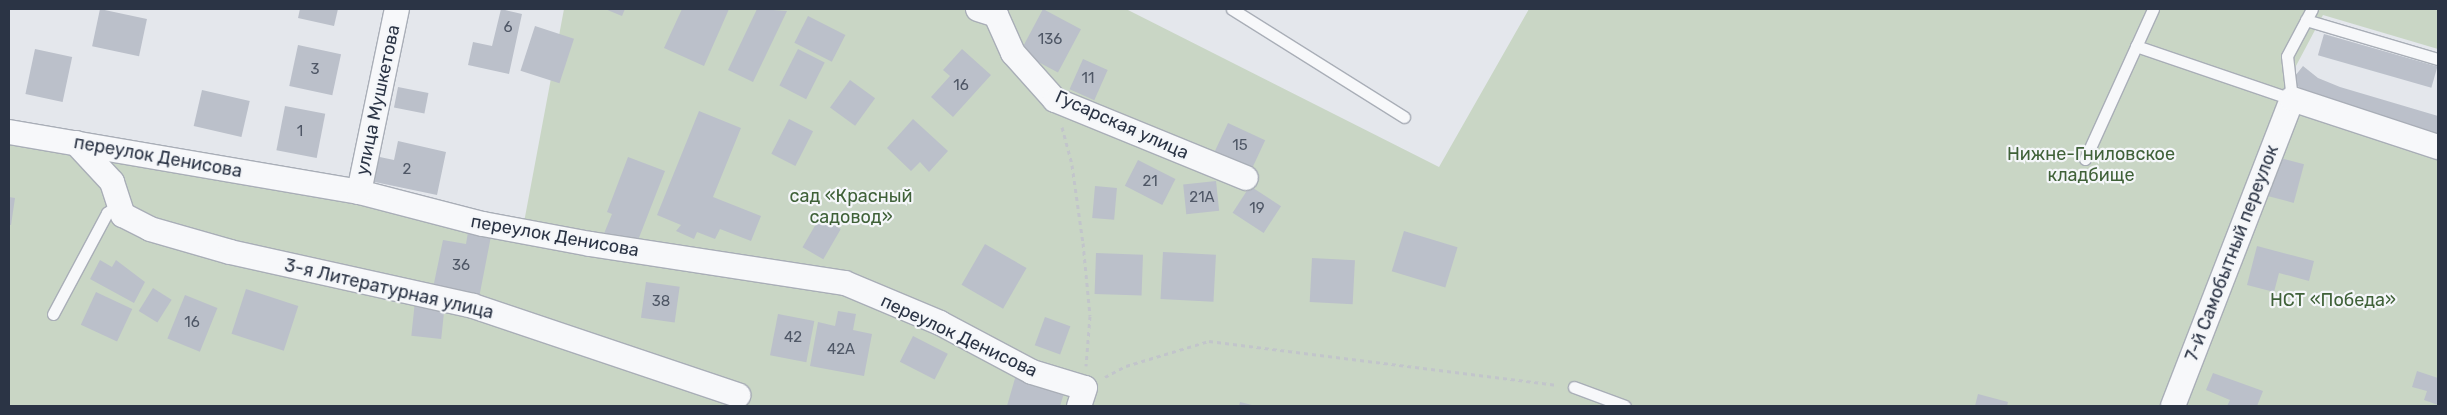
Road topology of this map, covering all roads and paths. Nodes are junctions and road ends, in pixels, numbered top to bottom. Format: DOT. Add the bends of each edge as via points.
graph roads {
  1 [pos="397,9"];
  2 [pos="1232,9"];
  3 [pos="2153,9"];
  4 [pos="2312,9"];
  5 [pos="991,11"];
  6 [pos="2306,20"];
  7 [pos="2136,46"];
  8 [pos="2438,59"];
  9 [pos="2292,99"];
  10 [pos="1054,100"];
  11 [pos="1404,117"];
  12 [pos="9,132"];
  13 [pos="76,143"];
  14 [pos="2438,148"];
  15 [pos="2085,159"];
  16 [pos="1246,178"];
  17 [pos="359,192"];
  18 [pos="119,204"];
  19 [pos="53,314"];
  20 [pos="1574,387"];
  21 [pos="738,395"];
  22 [pos="1082,397"];
  23 [pos="1625,406"];
  24 [pos="2173,406"];
  1 -- 17 [label="street, улица Мушкетова"];
  2 -- 11 [label="lane"];
  3 -- 7 [label="lane"];
  4 -- 6 [label="lane"];
  5 -- 10 [label="street, Гусарская улица" via="1013,53"];
  6 -- 8 [label="lane"];
  6 -- 9 [label="lane" via="2287,56"];
  7 -- 9 [label="lane"];
  7 -- 15 [label="lane"];
  9 -- 14 [label="street"];
  9 -- 24 [label="street, 7-й Самобытный переулок"];
  10 -- 16 [label="street, Гусарская улица"];
  10 -- 22 [label="path" via="1072,164 1090,316"];
  12 -- 13 [label="street, переулок Денисова"];
  13 -- 17 [label="street, переулок Денисова"];
  13 -- 18 [label="street, 3-я Литературная улица" via="112,182"];
  17 -- 22 [label="street, переулок Денисова" via="483,224 845,283 940,323"];
  18 -- 19 [label="lane" via="107,213"];
  18 -- 21 [label="street, 3-я Литературная улица" via="123,215 150,229 230,252 474,306"];
  20 -- 22 [label="path" via="1209,341 1126,366"];
  20 -- 23 [label="lane"];
}
